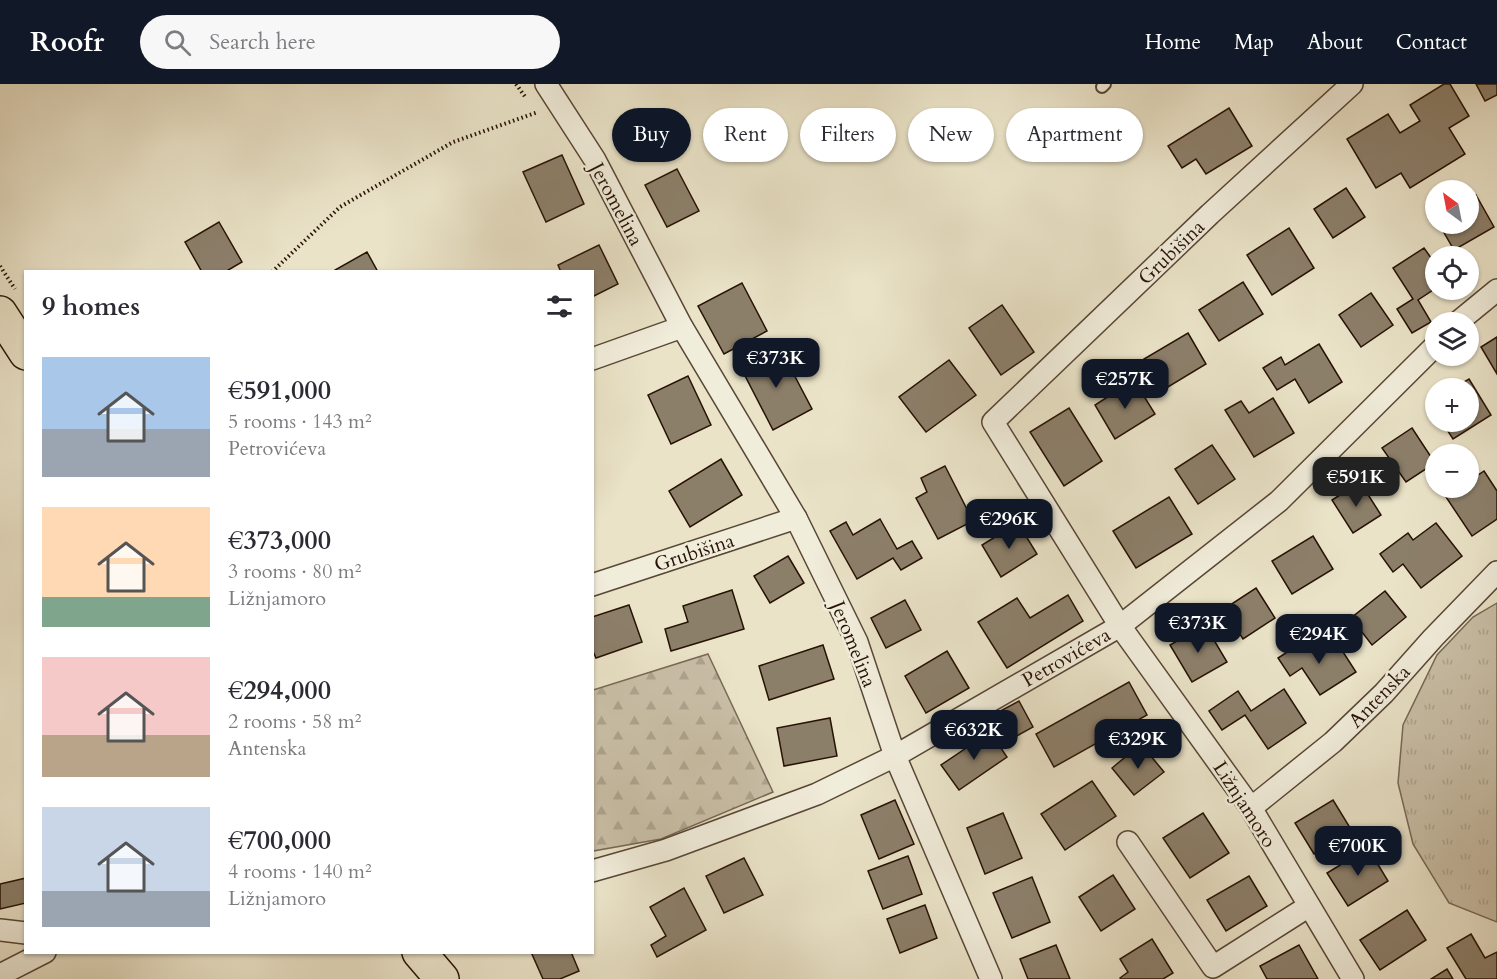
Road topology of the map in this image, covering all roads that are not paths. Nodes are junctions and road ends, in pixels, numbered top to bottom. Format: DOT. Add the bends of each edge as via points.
graph roads {
  1 [pos="1352,84"];
  2 [pos="551,92"];
  3 [pos="1497,290"];
  4 [pos="10,304"];
  5 [pos="1470,312"];
  6 [pos="682,327"];
  7 [pos="24,347"];
  8 [pos="1425,356"];
  9 [pos="594,358"];
  10 [pos="993,422"];
  11 [pos="796,518"];
  12 [pos="1497,572"];
  13 [pos="594,584"];
  14 [pos="1120,626"];
  15 [pos="896,756"];
  16 [pos="1251,808"];
  17 [pos="1128,842"];
  18 [pos="594,870"];
  19 [pos="1309,906"];
  20 [pos="0,930"];
  21 [pos="24,933"];
  22 [pos="41,954"];
  23 [pos="421,954"];
  24 [pos="0,975"];
  25 [pos="442,979"];
  26 [pos="991,979"];
  27 [pos="1353,979"];
  1 -- 10 [label="street, Grubišina"];
  2 -- 6 [label="street, Jeromelina" via="595,160"];
  3 -- 5 [label="street"];
  4 -- 7 [label="main road"];
  6 -- 9 [label="street"];
  6 -- 11 [label="street, Jeromelina"];
  8 -- 14 [label="street, Petrovićeva" via="1279,501"];
  10 -- 14 [label="street, Ližnjamoro"];
  11 -- 13 [label="street, Grubišina"];
  11 -- 15 [label="street, Jeromelina" via="857,642"];
  12 -- 16 [label="street, Antenska" via="1333,742"];
  14 -- 15 [label="street, Petrovićeva"];
  14 -- 16 [label="street, Ližnjamoro"];
  15 -- 18 [label="street, Petrovićeva" via="817,794 666,850"];
  15 -- 26 [label="street, Jeromelina"];
  16 -- 19 [label="street, Ližnjamoro"];
  17 -- 19 [label="street" via="1213,967"];
  19 -- 27 [label="street, Ližnjamoro"];
  20 -- 21 [label="street"];
  22 -- 24 [label="street"];
  23 -- 25 [label="main road"];
}
